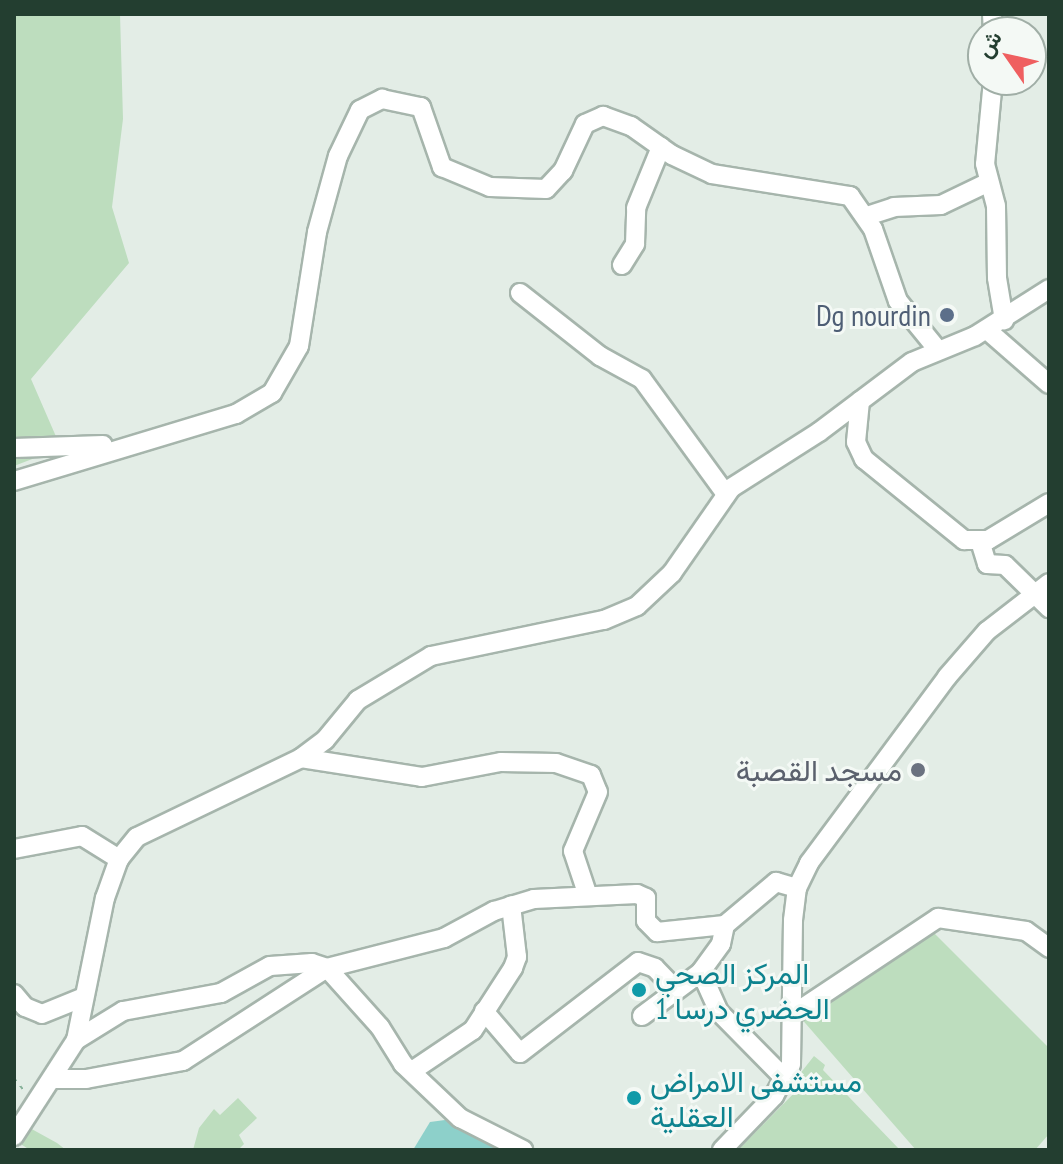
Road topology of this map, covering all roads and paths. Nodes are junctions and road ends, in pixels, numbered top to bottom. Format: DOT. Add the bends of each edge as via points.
graph roads {
  1 [pos="991,96"];
  2 [pos="661,147"];
  3 [pos="989,182"];
  4 [pos="867,216"];
  5 [pos="622,265"];
  6 [pos="1049,289"];
  7 [pos="520,293"];
  8 [pos="1004,320"];
  9 [pos="987,330"];
  10 [pos="938,350"];
  11 [pos="1049,384"];
  12 [pos="860,401"];
  13 [pos="122,445"];
  14 [pos="14,448"];
  15 [pos="14,481"];
  16 [pos="725,493"];
  17 [pos="1049,503"];
  18 [pos="980,541"];
  19 [pos="1042,587"];
  20 [pos="1049,608"];
  21 [pos="301,758"];
  22 [pos="14,849"];
  23 [pos="119,859"];
  24 [pos="797,888"];
  25 [pos="587,893"];
  26 [pos="511,905"];
  27 [pos="725,925"];
  28 [pos="1049,948"];
  29 [pos="327,968"];
  30 [pos="701,972"];
  31 [pos="676,990"];
  32 [pos="84,997"];
  33 [pos="18,1006"];
  34 [pos="484,1011"];
  35 [pos="795,1013"];
  36 [pos="642,1016"];
  37 [pos="76,1040"];
  38 [pos="412,1071"];
  39 [pos="54,1079"];
  40 [pos="785,1079"];
  41 [pos="14,1136"];
  42 [pos="523,1150"];
  43 [pos="722,1150"];
  1 -- 3 [label="street" via="985,164"];
  2 -- 4 [label="street" via="694,167 739,181 839,191 859,203"];
  2 -- 5 [label="street" via="636,208 635,244"];
  2 -- 13 [label="street" via="631,126 603,116 585,124 563,171 546,189 490,187 442,167 421,107 399,98 371,102 354,119 338,156 317,232 299,346 281,382 236,414"];
  3 -- 4 [label="street" via="941,205 894,207"];
  3 -- 8 [label="street" via="996,206 997,278"];
  4 -- 10 [label="street" via="898,301"];
  6 -- 8 [label="street"];
  7 -- 16 [label="street" via="600,356 642,379"];
  8 -- 9 [label="street"];
  9 -- 10 [label="street"];
  9 -- 11 [label="street"];
  10 -- 12 [label="street"];
  12 -- 16 [label="street"];
  12 -- 18 [label="street" via="856,442 864,459 964,540"];
  13 -- 14 [label="street"];
  13 -- 15 [label="street"];
  16 -- 21 [label="street" via="672,573 637,606 604,620 431,656 358,700 325,740"];
  17 -- 18 [label="street"];
  18 -- 19 [label="street" via="987,564 1003,564 1023,587"];
  19 -- 20 [label="street"];
  19 -- 24 [label="street" via="987,631 947,677 809,863"];
  21 -- 23 [label="street" via="154,827 126,846"];
  21 -- 25 [label="street" via="422,777 501,762 556,763 591,775 598,792 573,851"];
  22 -- 23 [label="street" via="82,836"];
  23 -- 32 [label="street"];
  24 -- 27 [label="street" via="776,882"];
  24 -- 35 [label="street"];
  25 -- 26 [label="street"];
  25 -- 27 [label="street" via="643,896 646,921 657,932"];
  26 -- 29 [label="street" via="444,938"];
  26 -- 34 [label="street" via="517,957"];
  27 -- 30 [label="street" via="721,944"];
  28 -- 35 [label="street" via="1026,931 938,918"];
  29 -- 37 [label="street" via="303,962 270,966 221,993 123,1011"];
  29 -- 38 [label="street"];
  29 -- 39 [label="street" via="183,1061 86,1079"];
  30 -- 31 [label="street"];
  30 -- 40 [label="street" via="719,1012"];
  31 -- 34 [label="street" via="655,968 638,962 520,1053"];
  31 -- 36 [label="street"];
  32 -- 33 [label="street" via="50,1013"];
  32 -- 37 [label="street"];
  34 -- 38 [label="street" via="466,1036"];
  35 -- 40 [label="street"];
  37 -- 39 [label="street"];
  38 -- 42 [label="street" via="470,1126"];
  39 -- 41 [label="street"];
  40 -- 43 [label="street"];
}
